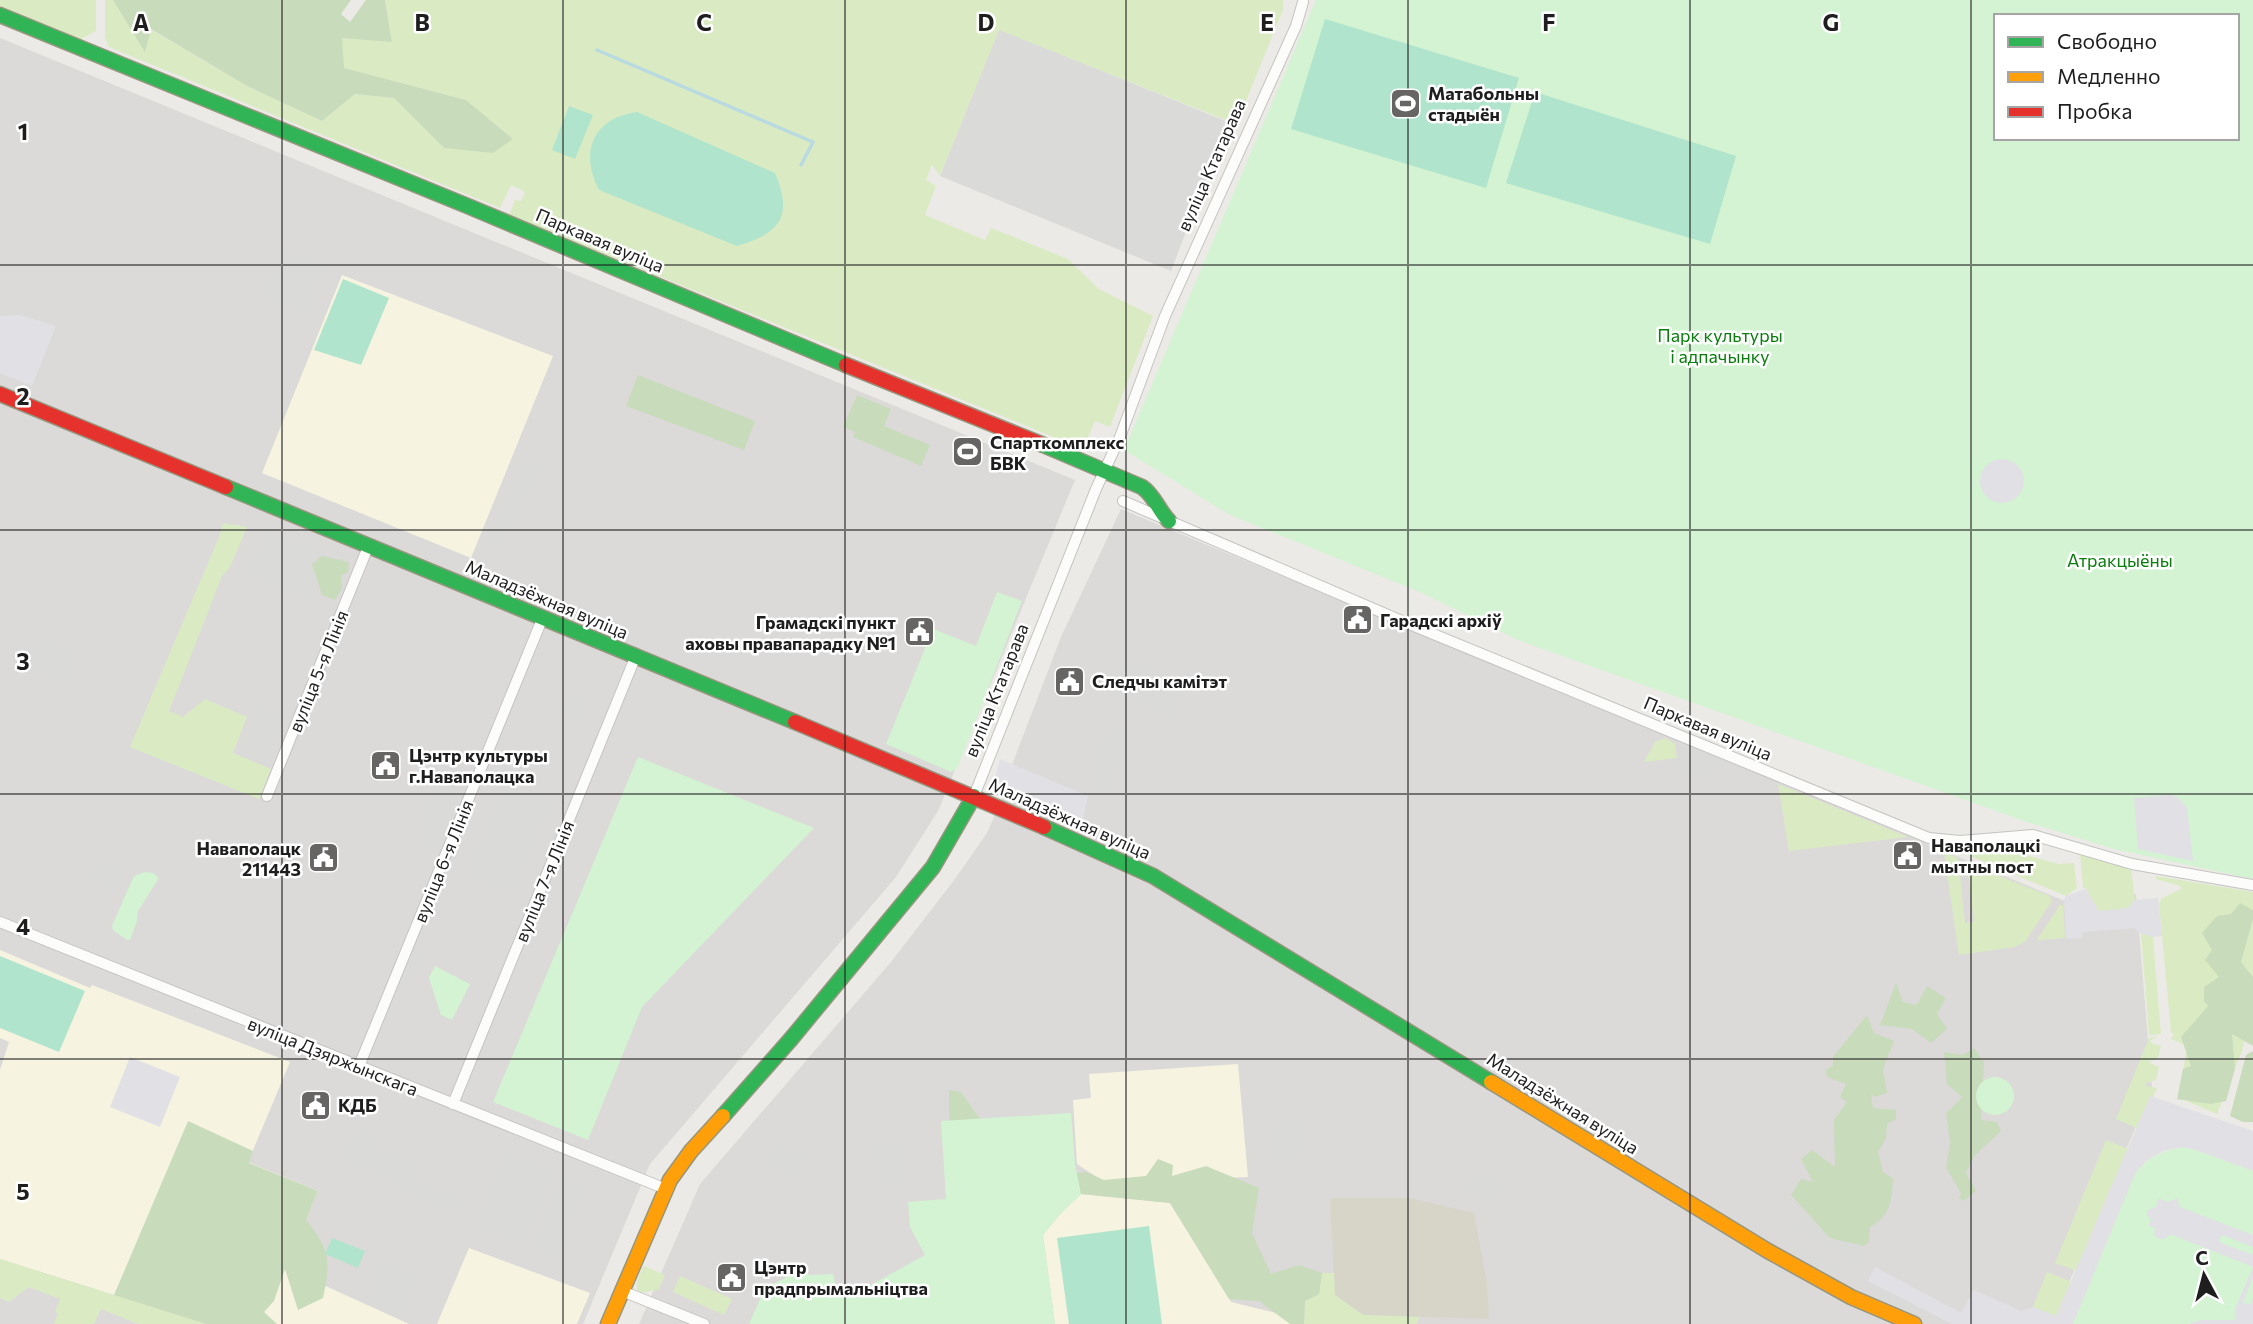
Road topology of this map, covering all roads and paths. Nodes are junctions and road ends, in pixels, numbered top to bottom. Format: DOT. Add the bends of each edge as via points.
graph roads {
  1 [pos="1303,2"];
  2 [pos="0,15"];
  3 [pos="0,394"];
  4 [pos="1105,470"];
  5 [pos="1123,501"];
  6 [pos="1169,521"];
  7 [pos="368,547"];
  8 [pos="543,617"];
  9 [pos="635,658"];
  10 [pos="267,796"];
  11 [pos="974,796"];
  12 [pos="2253,886"];
  13 [pos="0,922"];
  14 [pos="359,1066"];
  15 [pos="453,1104"];
  16 [pos="666,1189"];
  17 [pos="622,1291"];
  18 [pos="608,1324"];
  19 [pos="704,1324"];
  20 [pos="1914,1324"];
  1 -- 4 [label="street, вуліца Ктатарава" via="1165,316"];
  2 -- 4 [label="street, Паркавая вуліца"];
  3 -- 7 [label="street, Маладзёжная вуліца"];
  4 -- 6 [label="street, Паркавая вуліца" via="1150,493"];
  4 -- 11 [label="street, вуліца Ктатарава"];
  5 -- 6 [label="street, Паркавая вуліца"];
  6 -- 12 [label="street, Паркавая вуліца" via="1929,838 1961,841 2033,835 2132,864"];
  7 -- 8 [label="street, Маладзёжная вуліца"];
  7 -- 10 [label="street, вуліца 5-я Лінія"];
  8 -- 9 [label="street, Маладзёжная вуліца"];
  8 -- 14 [label="street, вуліца 6-я Лінія"];
  9 -- 11 [label="street, Маладзёжная вуліца"];
  9 -- 15 [label="street, вуліца 7-я Лінія"];
  11 -- 16 [label="street, вуліца Ктатарава" via="933,867 791,1040 691,1151"];
  11 -- 20 [label="street, Маладзёжная вуліца" via="1153,876 1768,1251 1851,1297"];
  13 -- 14 [label="street, вуліца Дзяржынскага"];
  14 -- 15 [label="street, вуліца Дзяржынскага"];
  15 -- 16 [label="street, вуліца Дзяржынскага"];
  16 -- 17 [label="street, вуліца Ктатарава"];
  17 -- 18 [label="street, вуліца Ктатарава"];
  17 -- 19 [label="street"];
}
